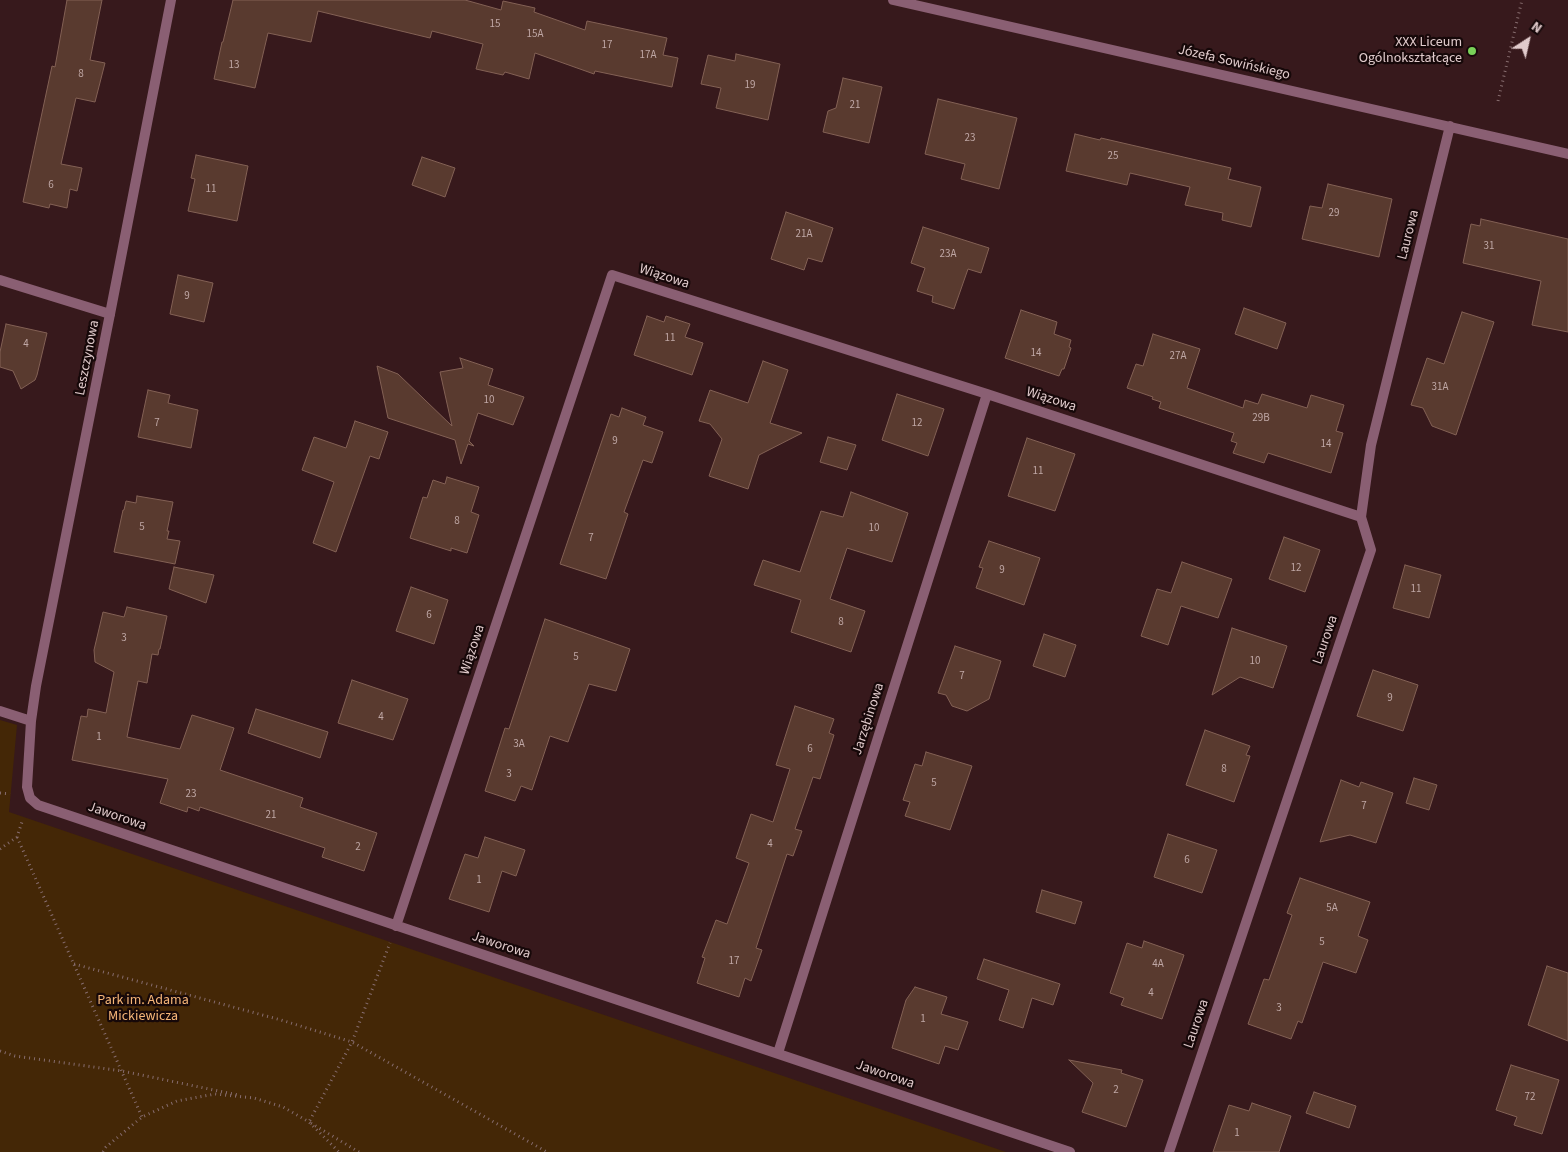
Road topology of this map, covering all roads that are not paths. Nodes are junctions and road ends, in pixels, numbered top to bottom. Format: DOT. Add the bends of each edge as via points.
graph roads {
  1 [pos="171,0"];
  2 [pos="894,0"];
  3 [pos="1450,126"];
  4 [pos="1568,154"];
  5 [pos="0,280"];
  6 [pos="110,314"];
  7 [pos="987,394"];
  8 [pos="1361,517"];
  9 [pos="0,711"];
  10 [pos="31,721"];
  11 [pos="396,926"];
  12 [pos="778,1053"];
  13 [pos="1070,1152"];
  14 [pos="1169,1152"];
  1 -- 6 [label="street, Leszczynowa"];
  2 -- 3 [label="street, Józefa Sowińskiego"];
  3 -- 4 [label="street, Józefa Sowińskiego"];
  3 -- 8 [label="street, Laurowa" via="1371,446"];
  5 -- 6 [label="street"];
  6 -- 10 [label="street, Leszczynowa"];
  7 -- 8 [label="street, Wiązowa"];
  7 -- 11 [label="street, Wiązowa" via="612,275"];
  7 -- 12 [label="street, Jarzębinowa"];
  8 -- 14 [label="street, Laurowa" via="1371,550"];
  9 -- 10 [label="street"];
  10 -- 11 [label="street, Jaworowa" via="27,787 30,798 38,805"];
  11 -- 12 [label="street, Jaworowa"];
  12 -- 13 [label="street, Jaworowa"];
}
